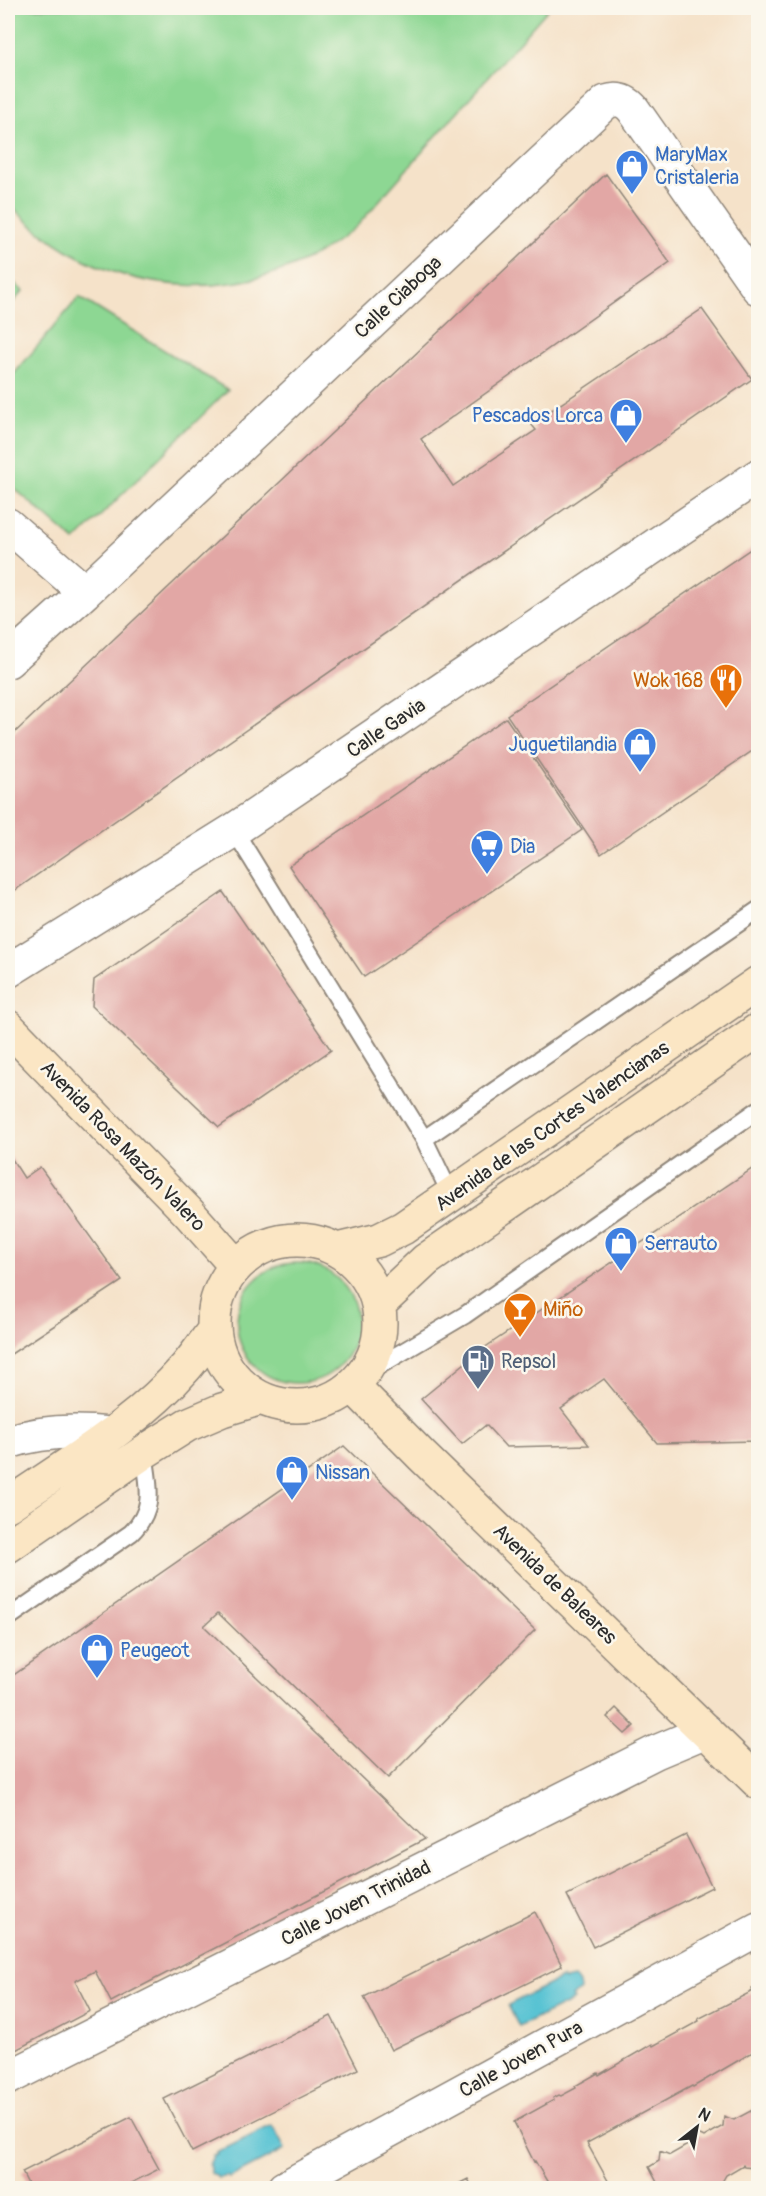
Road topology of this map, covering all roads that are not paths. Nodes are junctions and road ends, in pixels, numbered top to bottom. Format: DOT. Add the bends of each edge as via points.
graph roads {
  1 [pos="759,288"];
  2 [pos="759,476"];
  3 [pos="8,525"];
  4 [pos="85,592"];
  5 [pos="8,661"];
  6 [pos="234,830"];
  7 [pos="759,910"];
  8 [pos="8,971"];
  9 [pos="759,983"];
  10 [pos="8,1027"];
  11 [pos="759,1030"];
  12 [pos="759,1110"];
  13 [pos="424,1139"];
  14 [pos="451,1195"];
  15 [pos="337,1250"];
  16 [pos="236,1266"];
  17 [pos="378,1305"];
  18 [pos="214,1330"];
  19 [pos="356,1381"];
  20 [pos="261,1398"];
  21 [pos="110,1434"];
  22 [pos="8,1442"];
  23 [pos="144,1452"];
  24 [pos="8,1505"];
  25 [pos="8,1546"];
  26 [pos="8,1618"];
  27 [pos="706,1731"];
  28 [pos="759,1782"];
  29 [pos="759,1929"];
  30 [pos="8,2078"];
  31 [pos="284,2188"];
  1 -- 4 [label="street, Calle Ciaboga" via="633,109 624,101 606,102"];
  2 -- 6 [label="street, Calle Gavia"];
  3 -- 4 [label="street"];
  4 -- 5 [label="street, Calle Ciaboga"];
  6 -- 8 [label="street, Calle Gavia"];
  6 -- 13 [label="lane"];
  7 -- 13 [label="lane"];
  9 -- 14 [label="main road, Avenida de las Cortes Valencianas"];
  10 -- 16 [label="main road, Avenida Rosa Mazón Valero"];
  11 -- 17 [label="main road, Avenida de las Cortes Valencianas" via="426,1260"];
  12 -- 19 [label="lane" via="465,1315"];
  13 -- 14 [label="lane"];
  14 -- 15 [label="main road, Avenida de las Cortes Valencianas" via="404,1228 379,1240"];
  15 -- 16 [label="main road" via="294,1239 253,1252"];
  15 -- 17 [label="main road" via="370,1283"];
  16 -- 18 [label="main road" via="222,1285 215,1307"];
  17 -- 19 [label="main road" via="380,1331 373,1356"];
  18 -- 20 [label="main road" via="217,1347 234,1377"];
  18 -- 21 [label="main road" via="163,1391"];
  19 -- 20 [label="main road" via="327,1401 310,1405 276,1404"];
  19 -- 27 [label="main road, Avenida de Baleares" via="430,1464"];
  20 -- 23 [label="main road" via="187,1425"];
  21 -- 22 [label="street" via="66,1432"];
  21 -- 24 [label="main road"];
  23 -- 25 [label="main road"];
  23 -- 26 [label="lane" via="149,1494 148,1509 141,1523"];
  27 -- 28 [label="main road, Avenida de Baleares"];
  27 -- 30 [label="street, Calle Joven Trinidad" via="656,1752"];
  29 -- 31 [label="street, Calle Joven Pura"];
}
